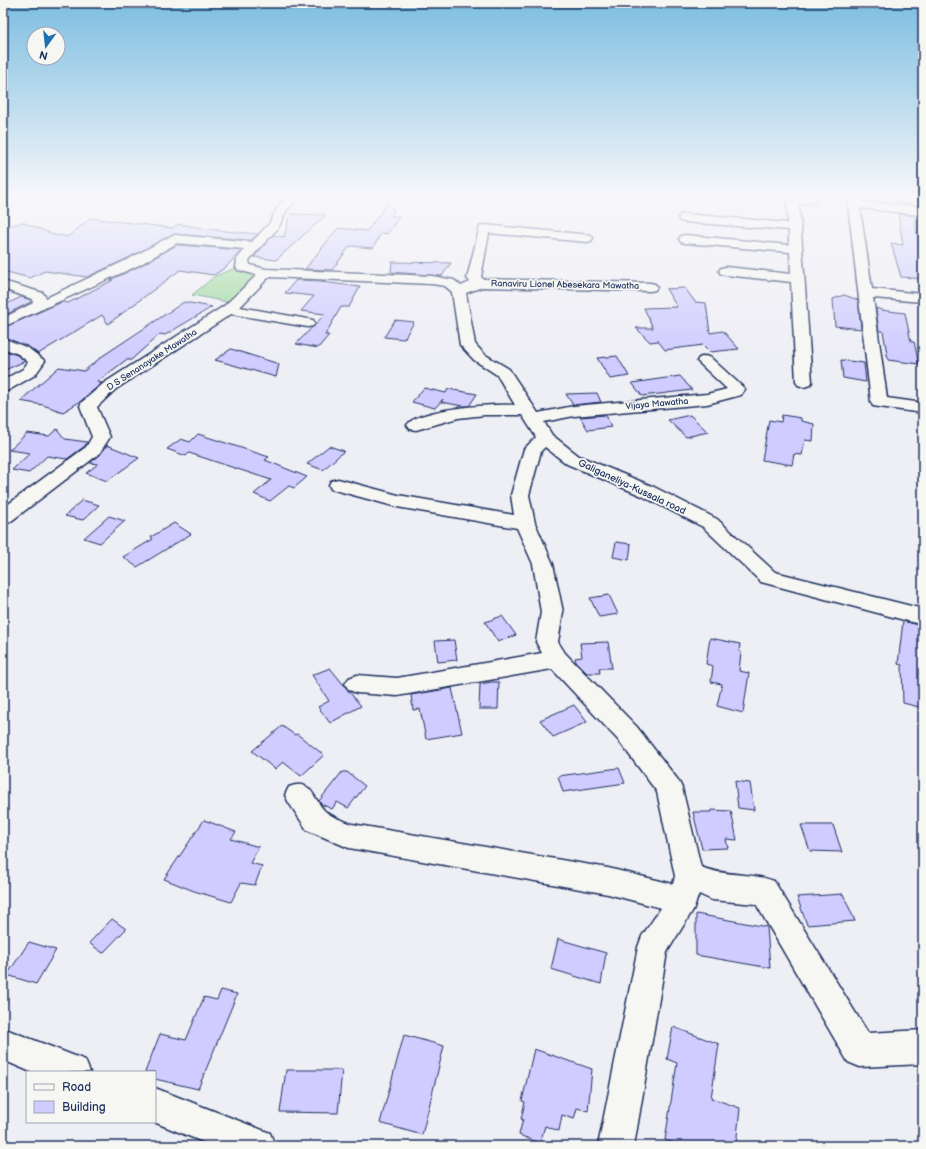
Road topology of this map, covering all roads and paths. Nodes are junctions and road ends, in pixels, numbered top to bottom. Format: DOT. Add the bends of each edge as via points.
graph roads {
  1 [pos="158,249"];
  2 [pos="253,249"];
  3 [pos="480,249"];
  4 [pos="793,249"];
  5 [pos="797,249"];
  6 [pos="859,249"];
  7 [pos="726,271"];
  8 [pos="266,273"];
  9 [pos="798,279"];
  10 [pos="480,283"];
  11 [pos="3,286"];
  12 [pos="650,286"];
  13 [pos="459,291"];
  14 [pos="865,293"];
  15 [pos="923,298"];
  16 [pos="41,305"];
  17 [pos="229,309"];
  18 [pos="3,323"];
  19 [pos="308,323"];
  20 [pos="3,343"];
  21 [pos="705,361"];
  22 [pos="804,382"];
  23 [pos="3,387"];
  24 [pos="923,408"];
  25 [pos="536,422"];
  26 [pos="416,425"];
  27 [pos="338,485"];
  28 [pos="3,518"];
  29 [pos="525,522"];
  30 [pos="923,617"];
  31 [pos="557,659"];
  32 [pos="358,684"];
  33 [pos="298,795"];
  34 [pos="686,888"];
  35 [pos="3,1044"];
  36 [pos="923,1047"];
  37 [pos="70,1071"];
  38 [pos="156,1105"];
  39 [pos="257,1146"];
  40 [pos="616,1146"];
  1 -- 16 [label="street"];
  2 -- 8 [label="street" via="243,259 243,267"];
  3 -- 10 [label="street" via="474,278"];
  4 -- 5 [label="street"];
  5 -- 9 [label="street"];
  6 -- 14 [label="street"];
  7 -- 9 [label="street"];
  8 -- 13 [label="street" via="432,280 449,284"];
  8 -- 17 [label="street, D S Senanayake Mawatha"];
  9 -- 22 [label="street"];
  10 -- 12 [label="street, Ranaviru Lionel Abesekara Mawatha"];
  10 -- 13 [label="street"];
  11 -- 16 [label="street" via="38,296"];
  13 -- 25 [label="street, Galiganeliya-Kussala road" via="468,345 479,357 503,372"];
  14 -- 15 [label="street"];
  14 -- 24 [label="street" via="879,402"];
  16 -- 18 [label="street"];
  17 -- 19 [label="street"];
  17 -- 28 [label="street, D S Senanayake Mawatha" via="110,386 88,406 101,437 94,450"];
  20 -- 23 [label="street" via="23,351 38,361 28,372"];
  21 -- 25 [label="street, Vijaya Mawatha" via="737,389 735,392 707,399 574,411"];
  25 -- 26 [label="street" via="476,409 434,418"];
  25 -- 29 [label="street" via="533,449 520,495"];
  25 -- 30 [label="street, Galiganeliya-Kussala road" via="573,460 647,491 710,524 768,576"];
  27 -- 29 [label="street" via="397,501"];
  29 -- 31 [label="street" via="543,564 552,612 547,642"];
  31 -- 32 [label="street" via="398,687"];
  31 -- 34 [label="street" via="628,734 669,788"];
  33 -- 34 [label="street" via="317,821 349,836 608,881"];
  34 -- 36 [label="street" via="712,886 764,891 860,1050"];
  34 -- 40 [label="street" via="653,947"];
  35 -- 37 [label="street"];
  38 -- 39 [label="street"];
}
